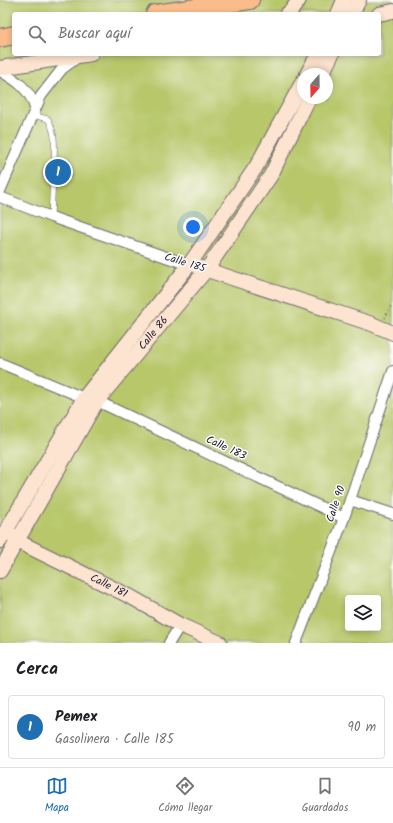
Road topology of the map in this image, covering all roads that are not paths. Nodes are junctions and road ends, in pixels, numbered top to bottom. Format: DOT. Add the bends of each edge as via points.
graph roads {
  1 [pos="248,0"];
  2 [pos="299,0"];
  3 [pos="344,0"];
  4 [pos="359,0"];
  5 [pos="393,11"];
  6 [pos="168,12"];
  7 [pos="290,12"];
  8 [pos="339,12"];
  9 [pos="353,12"];
  10 [pos="381,14"];
  11 [pos="12,35"];
  12 [pos="0,38"];
  13 [pos="79,56"];
  14 [pos="84,56"];
  15 [pos="316,56"];
  16 [pos="331,56"];
  17 [pos="0,68"];
  18 [pos="310,68"];
  19 [pos="325,68"];
  20 [pos="0,71"];
  21 [pos="297,92"];
  22 [pos="306,104"];
  23 [pos="34,111"];
  24 [pos="54,167"];
  25 [pos="53,178"];
  26 [pos="0,191"];
  27 [pos="0,197"];
  28 [pos="51,217"];
  29 [pos="189,265"];
  30 [pos="207,269"];
  31 [pos="392,327"];
  32 [pos="0,364"];
  33 [pos="393,371"];
  34 [pos="91,399"];
  35 [pos="350,500"];
  36 [pos="393,514"];
  37 [pos="344,518"];
  38 [pos="2,532"];
  39 [pos="17,541"];
  40 [pos="0,571"];
  41 [pos="180,625"];
  42 [pos="169,643"];
  43 [pos="220,643"];
  44 [pos="296,643"];
  1 -- 6 [label="highway"];
  2 -- 7 [label="main road"];
  3 -- 8 [label="main road"];
  4 -- 9 [label="main road"];
  5 -- 10 [label="main road"];
  11 -- 12 [label="highway"];
  13 -- 17 [label="main road"];
  14 -- 23 [label="street" via="62,70 41,96"];
  15 -- 18 [label="main road"];
  16 -- 19 [label="main road"];
  20 -- 23 [label="street" via="22,85 33,99"];
  21 -- 29 [label="main road, Calle 86" via="256,167"];
  22 -- 30 [label="main road, Calle 86" via="270,174"];
  23 -- 24 [label="lane" via="48,119 52,127"];
  23 -- 26 [label="street"];
  25 -- 28 [label="lane"];
  27 -- 28 [label="street, Calle 185"];
  28 -- 29 [label="street, Calle 185"];
  29 -- 30 [label="main road, Calle 185"];
  29 -- 34 [label="main road, Calle 86"];
  30 -- 31 [label="main road, Calle 185" via="372,324"];
  30 -- 34 [label="main road, Calle 86"];
  32 -- 34 [label="street, Calle 183"];
  33 -- 35 [label="street, Calle 90"];
  34 -- 37 [label="street, Calle 183"];
  34 -- 38 [label="main road, Calle 86"];
  34 -- 39 [label="main road, Calle 86"];
  35 -- 36 [label="street"];
  35 -- 37 [label="street, Calle 90"];
  37 -- 44 [label="street, Calle 90"];
  38 -- 39 [label="main road, Calle 181"];
  39 -- 40 [label="main road, Calle 86"];
  39 -- 41 [label="main road, Calle 181" via="131,597"];
  41 -- 42 [label="street"];
  41 -- 43 [label="main road, Calle 181"];
}
